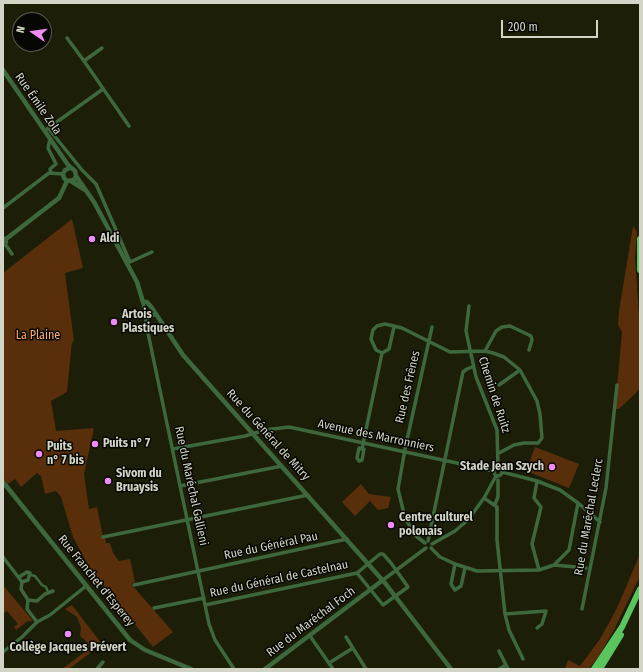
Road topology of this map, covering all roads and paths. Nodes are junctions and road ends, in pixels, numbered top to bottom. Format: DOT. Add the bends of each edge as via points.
graph roads {
  1 [pos="68,38"];
  2 [pos="102,48"];
  3 [pos="84,61"];
  4 [pos="3,70"];
  5 [pos="103,89"];
  6 [pos="129,126"];
  7 [pos="46,129"];
  8 [pos="50,139"];
  9 [pos="56,148"];
  10 [pos="78,166"];
  11 [pos="72,168"];
  12 [pos="64,172"];
  13 [pos="51,173"];
  14 [pos="76,176"];
  15 [pos="69,181"];
  16 [pos="87,192"];
  17 [pos="3,208"];
  18 [pos="640,239"];
  19 [pos="4,242"];
  20 [pos="152,252"];
  21 [pos="12,254"];
  22 [pos="129,262"];
  23 [pos="640,270"];
  24 [pos="143,302"];
  25 [pos="469,306"];
  26 [pos="156,314"];
  27 [pos="146,319"];
  28 [pos="394,327"];
  29 [pos="432,327"];
  30 [pos="429,342"];
  31 [pos="529,350"];
  32 [pos="485,351"];
  33 [pos="470,352"];
  34 [pos="382,353"];
  35 [pos="472,367"];
  36 [pos="520,370"];
  37 [pos="499,385"];
  38 [pos="617,385"];
  39 [pos="255,434"];
  40 [pos="363,443"];
  41 [pos="173,449"];
  42 [pos="362,449"];
  43 [pos="404,452"];
  44 [pos="499,453"];
  45 [pos="445,460"];
  46 [pos="282,466"];
  47 [pos="498,468"];
  48 [pos="494,472"];
  49 [pos="502,472"];
  50 [pos="496,476"];
  51 [pos="498,480"];
  52 [pos="537,481"];
  53 [pos="3,482"];
  54 [pos="180,486"];
  55 [pos="308,495"];
  56 [pos="484,498"];
  57 [pos="578,503"];
  58 [pos="495,504"];
  59 [pos="187,519"];
  60 [pos="600,522"];
  61 [pos="103,537"];
  62 [pos="347,539"];
  63 [pos="426,544"];
  64 [pos="432,546"];
  65 [pos="3,557"];
  66 [pos="368,563"];
  67 [pos="455,564"];
  68 [pos="554,565"];
  69 [pos="465,568"];
  70 [pos="586,568"];
  71 [pos="396,570"];
  72 [pos="500,570"];
  73 [pos="539,570"];
  74 [pos="198,571"];
  75 [pos="357,573"];
  76 [pos="31,575"];
  77 [pos="19,577"];
  78 [pos="383,580"];
  79 [pos="22,582"];
  80 [pos="134,585"];
  81 [pos="86,586"];
  82 [pos="640,589"];
  83 [pos="369,590"];
  84 [pos="52,591"];
  85 [pos="48,592"];
  86 [pos="396,596"];
  87 [pos="204,598"];
  88 [pos="640,598"];
  89 [pos="28,600"];
  90 [pos="205,605"];
  91 [pos="154,608"];
  92 [pos="582,609"];
  93 [pos="537,611"];
  94 [pos="505,614"];
  95 [pos="544,619"];
  96 [pos="37,622"];
  97 [pos="537,628"];
  98 [pos="310,636"];
  99 [pos="346,637"];
  100 [pos="353,648"];
  101 [pos="499,651"];
  102 [pos="3,652"];
  103 [pos="523,659"];
  104 [pos="103,662"];
  105 [pos="329,663"];
  106 [pos="507,667"];
  107 [pos="97,669"];
  108 [pos="191,669"];
  109 [pos="234,669"];
  110 [pos="265,669"];
  111 [pos="333,669"];
  112 [pos="366,669"];
  113 [pos="451,669"];
  114 [pos="499,669"];
  115 [pos="594,669"];
  116 [pos="600,669"];
  1 -- 3 [label="street"];
  2 -- 3 [label="street"];
  3 -- 5 [label="street"];
  4 -- 7 [label="street, Rue Émile Zola"];
  5 -- 6 [label="street"];
  5 -- 7 [label="street"];
  7 -- 8 [label="street, Rue Émile Zola"];
  7 -- 10 [label="street"];
  8 -- 9 [label="street, Rue Émile Zola"];
  8 -- 13 [label="street" via="48,148 56,164 50,169"];
  9 -- 11 [label="street"];
  9 -- 12 [label="street"];
  10 -- 11 [label="street"];
  10 -- 22 [label="street" via="94,181 117,228"];
  11 -- 12 [label="street"];
  11 -- 14 [label="street"];
  12 -- 13 [label="street"];
  12 -- 15 [label="street" via="64,178"];
  13 -- 17 [label="street"];
  14 -- 15 [label="street"];
  14 -- 16 [label="street"];
  15 -- 16 [label="street"];
  15 -- 19 [label="street" via="59,198"];
  16 -- 22 [label="street"];
  18 -- 23 [label="highway"];
  19 -- 21 [label="street"];
  20 -- 22 [label="street"];
  22 -- 24 [label="street"];
  24 -- 26 [label="street, Rue du Général de Mitry" via="149,304"];
  24 -- 27 [label="street, Rue du Maréchal Gallieni"];
  25 -- 33 [label="street, Chemin de Ruitz" via="466,331"];
  26 -- 27 [label="street"];
  26 -- 39 [label="street, Rue du Général de Mitry" via="182,355"];
  27 -- 41 [label="street, Rue du Maréchal Gallieni"];
  28 -- 30 [label="street"];
  28 -- 34 [label="street" via="389,349"];
  28 -- 34 [label="street" via="381,324 373,330 372,345"];
  29 -- 30 [label="street, Rue des Frênes"];
  30 -- 33 [label="street" via="450,352"];
  30 -- 43 [label="street, Rue des Frênes"];
  31 -- 32 [label="street" via="531,336 510,326 496,331"];
  32 -- 33 [label="street"];
  32 -- 36 [label="street" via="504,357"];
  33 -- 35 [label="street, Chemin de Ruitz"];
  34 -- 40 [label="street"];
  35 -- 44 [label="street, Chemin de Ruitz" via="497,430"];
  35 -- 45 [label="street" via="464,372"];
  36 -- 37 [label="street"];
  36 -- 44 [label="street" via="532,389 540,414 542,438 538,443 514,445"];
  38 -- 60 [label="street, Rue du Maréchal Leclerc"];
  39 -- 40 [label="street, Avenue des Marronniers" via="265,430 289,428"];
  39 -- 41 [label="street, Avenue des Marronniers"];
  39 -- 46 [label="street, Rue du Général de Mitry"];
  40 -- 42 [label="street"];
  40 -- 43 [label="street, Avenue des Marronniers"];
  41 -- 54 [label="street, Rue du Maréchal Gallieni"];
  43 -- 45 [label="street, Avenue des Marronniers"];
  43 -- 63 [label="street, Rue des Frênes" via="399,479 400,504 411,530"];
  44 -- 47 [label="street, Chemin de Ruitz"];
  45 -- 48 [label="street, Avenue des Marronniers"];
  45 -- 63 [label="street"];
  46 -- 54 [label="street"];
  46 -- 55 [label="street, Rue du Général de Mitry"];
  47 -- 48 [label="street"];
  47 -- 49 [label="street"];
  48 -- 50 [label="street"];
  49 -- 50 [label="street"];
  49 -- 52 [label="street"];
  50 -- 56 [label="street"];
  51 -- 58 [label="street"];
  52 -- 57 [label="street" via="560,490"];
  52 -- 73 [label="street" via="534,498 541,507 532,544"];
  53 -- 81 [label="street, Rue Franchet d'Esperey"];
  54 -- 59 [label="street, Rue du Maréchal Gallieni"];
  55 -- 59 [label="street"];
  55 -- 62 [label="street, Rue du Général de Mitry"];
  56 -- 58 [label="street"];
  56 -- 64 [label="street" via="468,520"];
  57 -- 60 [label="street"];
  57 -- 68 [label="street" via="569,550"];
  58 -- 72 [label="street"];
  59 -- 61 [label="street"];
  59 -- 74 [label="street, Rue du Maréchal Gallieni"];
  60 -- 92 [label="street, Rue du Maréchal Leclerc"];
  62 -- 66 [label="street, Rue du Général de Mitry"];
  62 -- 74 [label="street, Rue du Général Pau"];
  63 -- 64 [label="street"];
  63 -- 64 [label="street, Rue des Frênes"];
  63 -- 71 [label="street"];
  64 -- 67 [label="street, Rue des Frênes" via="440,557"];
  65 -- 77 [label="street"];
  66 -- 71 [label="street" via="383,554"];
  66 -- 75 [label="street"];
  66 -- 78 [label="street, Rue du Général de Mitry"];
  67 -- 69 [label="street, Rue des Frênes"];
  67 -- 69 [label="street" via="451,584 455,590 461,586"];
  68 -- 70 [label="street"];
  68 -- 73 [label="street, Rue des Frênes"];
  69 -- 72 [label="street, Rue des Frênes" via="483,572"];
  71 -- 78 [label="street"];
  71 -- 86 [label="street" via="408,587"];
  72 -- 73 [label="street, Rue des Frênes"];
  72 -- 94 [label="street"];
  74 -- 80 [label="street, Rue du Général Pau"];
  74 -- 87 [label="street, Rue du Maréchal Gallieni"];
  75 -- 83 [label="street"];
  75 -- 90 [label="street, Rue du Général de Castelnau"];
  76 -- 77 [label="street" via="27,572"];
  76 -- 79 [label="street" via="28,580"];
  76 -- 85 [label="street" via="35,576"];
  77 -- 79 [label="street"];
  78 -- 83 [label="street, Rue du Maréchal Foch"];
  78 -- 86 [label="street, Rue du Général de Mitry"];
  79 -- 89 [label="street" via="21,590"];
  81 -- 96 [label="street" via="50,615"];
  81 -- 108 [label="street, Rue Franchet d'Esperey" via="130,640 139,647"];
  82 -- 115 [label="highway" via="622,627"];
  83 -- 86 [label="street" via="383,605"];
  83 -- 98 [label="street, Rue du Maréchal Foch"];
  84 -- 85 [label="street"];
  85 -- 89 [label="street" via="37,601"];
  86 -- 113 [label="street, Rue du Général de Mitry"];
  87 -- 90 [label="street, Rue du Maréchal Gallieni"];
  87 -- 91 [label="street"];
  88 -- 116 [label="highway" via="618,642"];
  89 -- 96 [label="street" via="27,609"];
  90 -- 109 [label="street, Rue du Maréchal Gallieni" via="212,634"];
  93 -- 94 [label="street"];
  93 -- 95 [label="street"];
  93 -- 95 [label="street" via="546,611"];
  94 -- 103 [label="street"];
  95 -- 97 [label="street"];
  96 -- 102 [label="street"];
  98 -- 105 [label="street"];
  98 -- 110 [label="street, Rue du Maréchal Foch"];
  99 -- 100 [label="street"];
  100 -- 105 [label="street"];
  100 -- 112 [label="street"];
  101 -- 106 [label="street"];
  104 -- 107 [label="street"];
  105 -- 111 [label="street"];
  106 -- 114 [label="street"];
}
